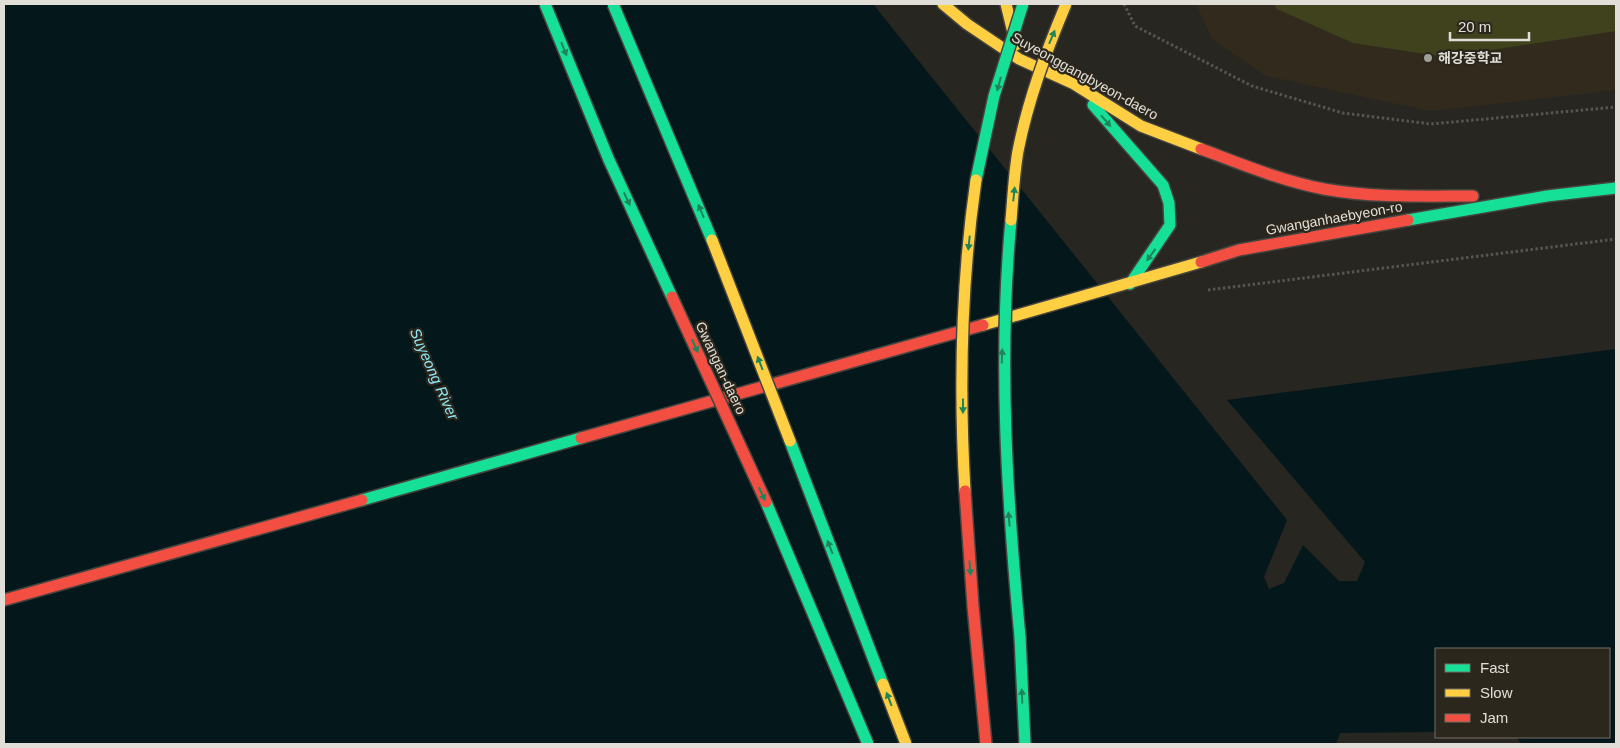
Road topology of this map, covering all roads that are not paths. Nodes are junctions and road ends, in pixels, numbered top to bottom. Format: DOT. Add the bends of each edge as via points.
graph roads {
  1 [pos="545,4"];
  2 [pos="613,4"];
  3 [pos="942,4"];
  4 [pos="1006,4"];
  5 [pos="1023,4"];
  6 [pos="1066,4"];
  7 [pos="1019,59"];
  8 [pos="1074,84"];
  9 [pos="1616,188"];
  10 [pos="1548,196"];
  11 [pos="1130,284"];
  12 [pos="4,600"];
  13 [pos="868,744"];
  14 [pos="906,744"];
  15 [pos="986,744"];
  16 [pos="1025,744"];
  1 -- 13 [label="main road, Gwangan-daero, one-way, bridge" via="609,160 768,506"];
  14 -- 2 [label="main road, one-way, bridge" via="710,234"];
  3 -- 7 [label="main road, Suyeonggangbyeon-daero"];
  4 -- 7 [label="main road"];
  5 -- 15 [label="main road, one-way, bridge" via="986,134 975,189 968,253 963,464"];
  16 -- 6 [label="main road, one-way, bridge" via="1020,637 1007,494 1002,364 1007,254 1019,145 1044,54"];
  7 -- 8 [label="main road, Suyeonggangbyeon-daero"];
  8 -- 10 [label="main road, Suyeonggangbyeon-daero" via="1141,126 1278,177 1325,189 1398,196"];
  8 -- 11 [label="main road, one-way" via="1163,185 1169,204 1170,225"];
  9 -- 10 [label="main road"];
  10 -- 11 [label="main road, Gwanganhaebyeon-ro" via="1239,250"];
  11 -- 12 [label="main road, Gwanganhaebyeon-ro, bridge"];
}
